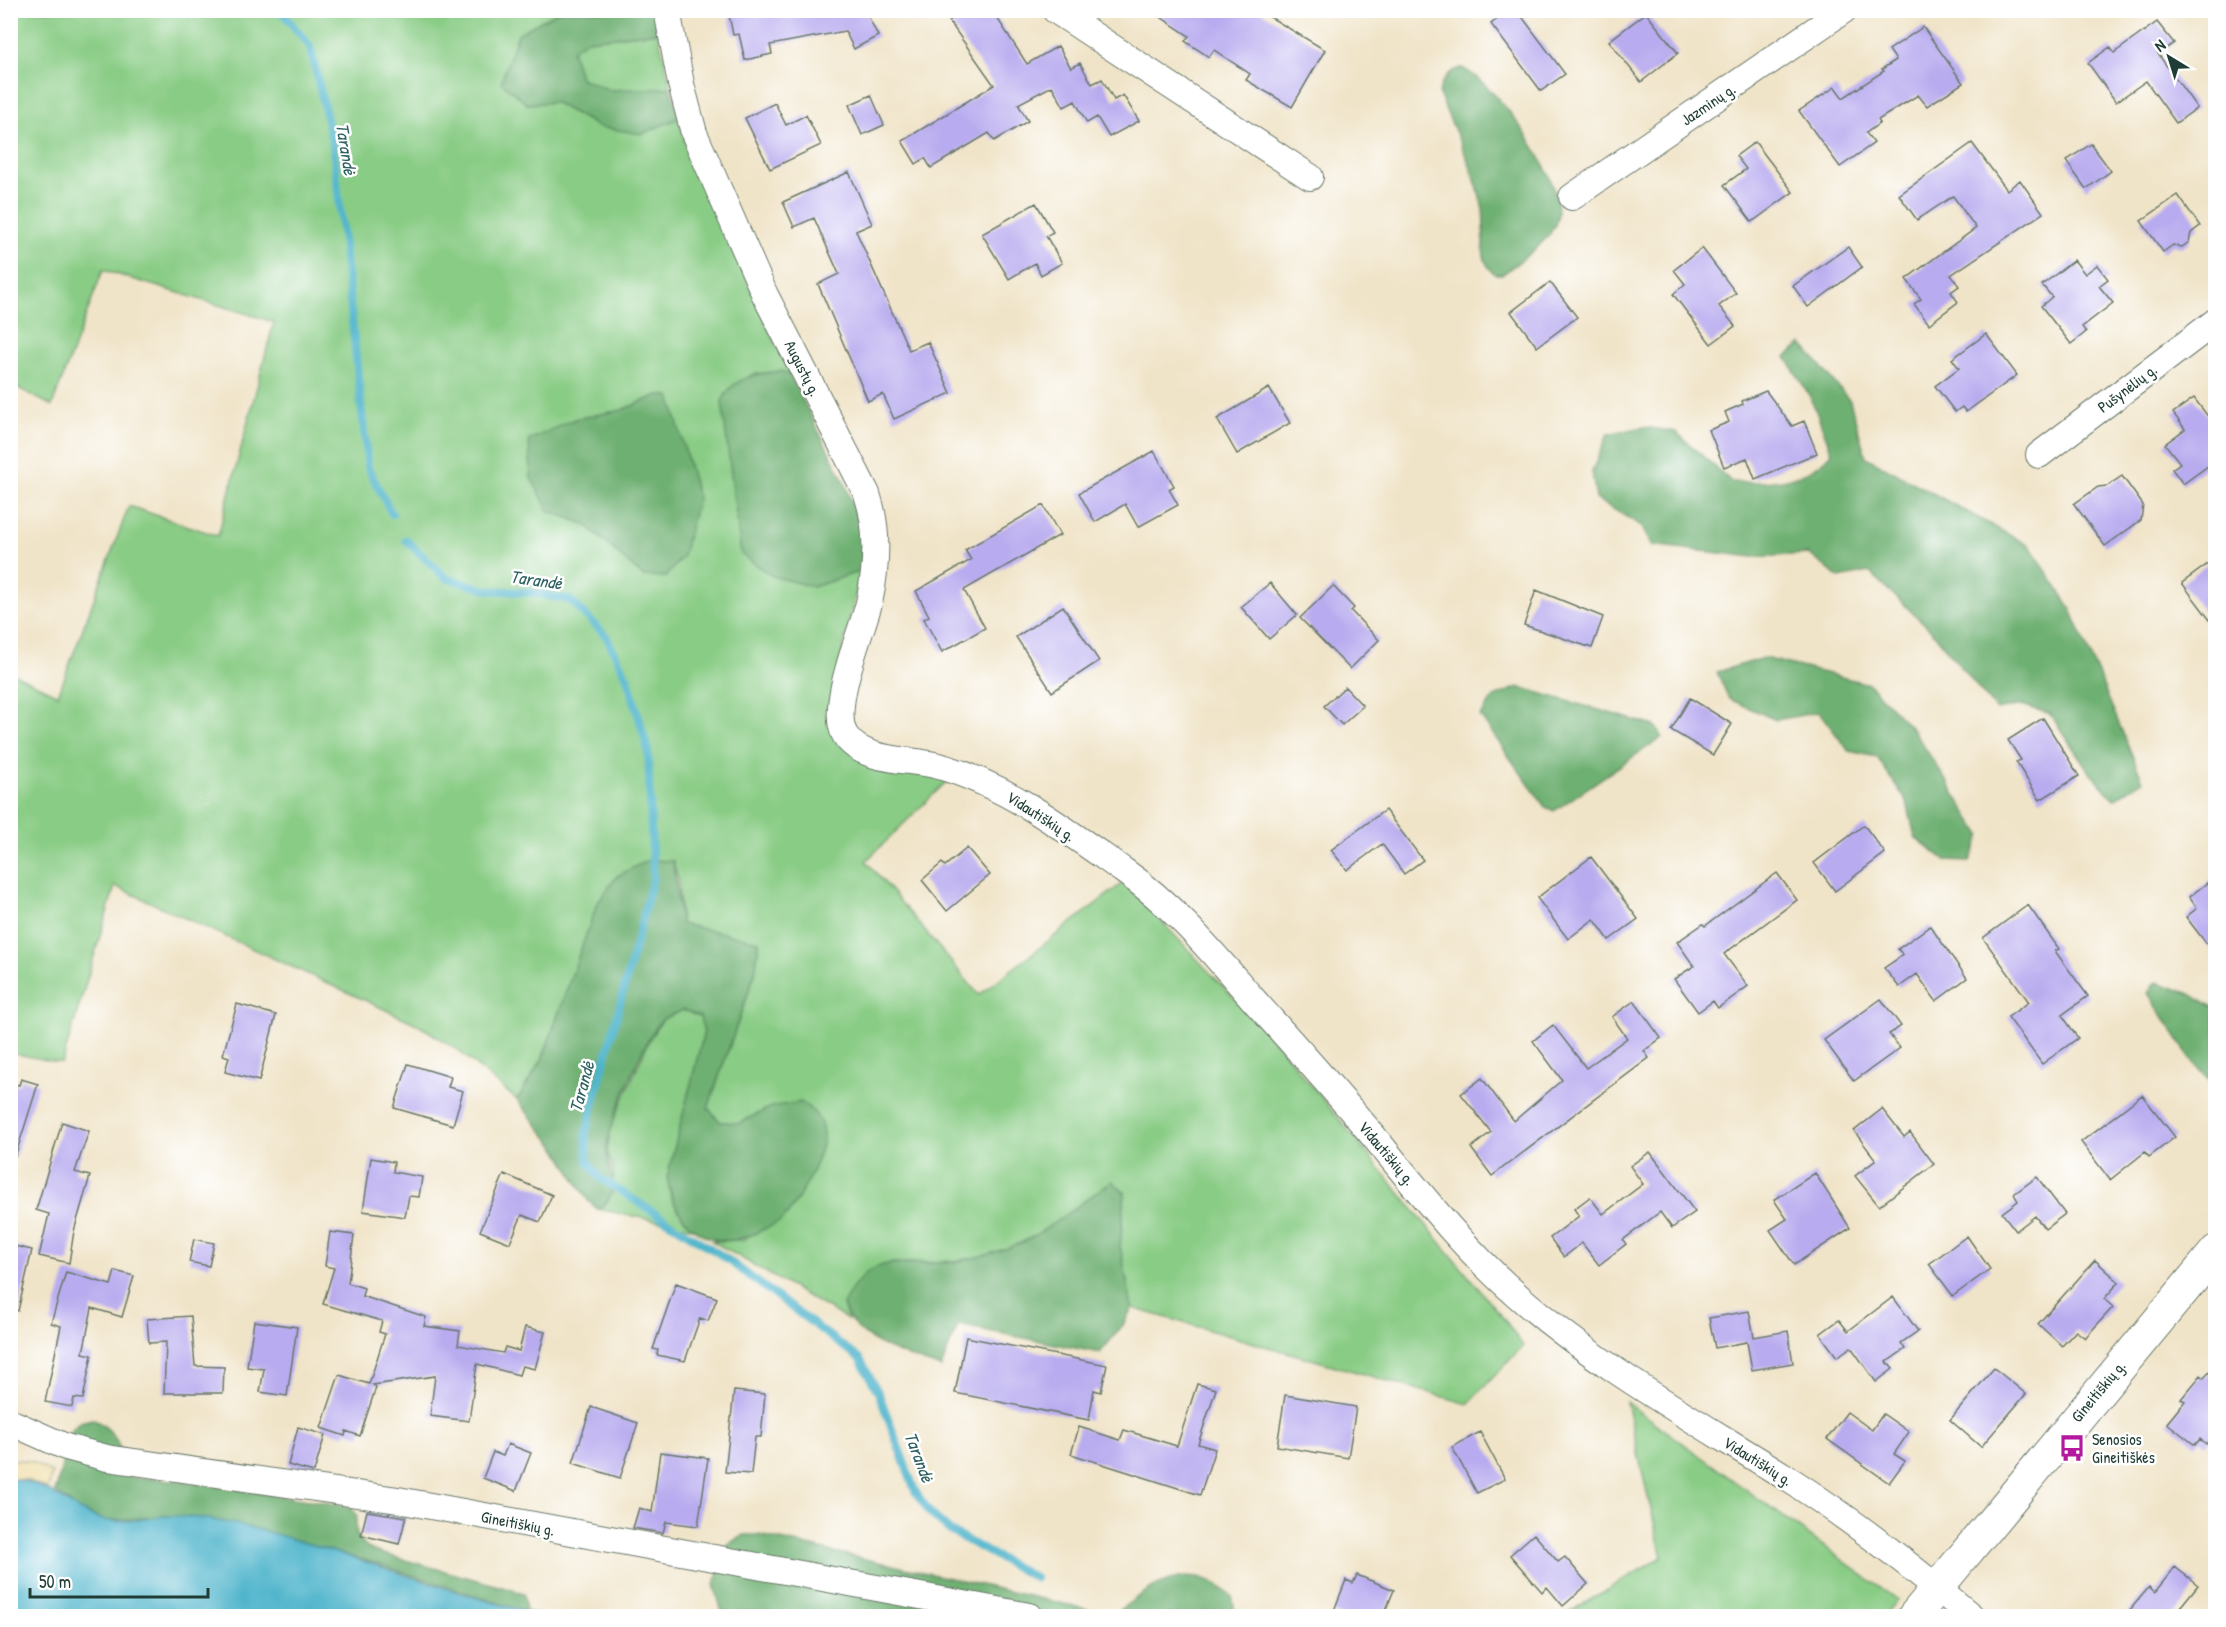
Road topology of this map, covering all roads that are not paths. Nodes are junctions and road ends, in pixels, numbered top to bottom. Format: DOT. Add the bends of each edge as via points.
graph roads {
  1 [pos="667,10"];
  2 [pos="1055,10"];
  3 [pos="1844,10"];
  4 [pos="1310,177"];
  5 [pos="1572,197"];
  6 [pos="2216,321"];
  7 [pos="2039,454"];
  8 [pos="843,732"];
  9 [pos="2216,1251"];
  10 [pos="10,1422"];
  11 [pos="1938,1588"];
  12 [pos="1029,1617"];
  13 [pos="1914,1617"];
  14 [pos="1971,1617"];
  1 -- 8 [label="street, Augustų g." via="694,133 765,295 867,494 875,517 876,546 869,599 843,694"];
  2 -- 4 [label="street"];
  3 -- 5 [label="street, Jazminų g."];
  6 -- 7 [label="street, Pušynėlių g."];
  8 -- 11 [label="street, Vidautiškių g." via="866,753 932,764 974,777 1019,800 1140,882 1190,928 1460,1240 1518,1296 1593,1357 1791,1481"];
  9 -- 11 [label="street, Gineitiškių g."];
  10 -- 12 [label="street, Gineitiškių g." via="66,1448 107,1458 398,1500"];
  11 -- 13 [label="street, Gineitiškių g."];
  11 -- 14 [label="street, Vidautiškių g."];
}
